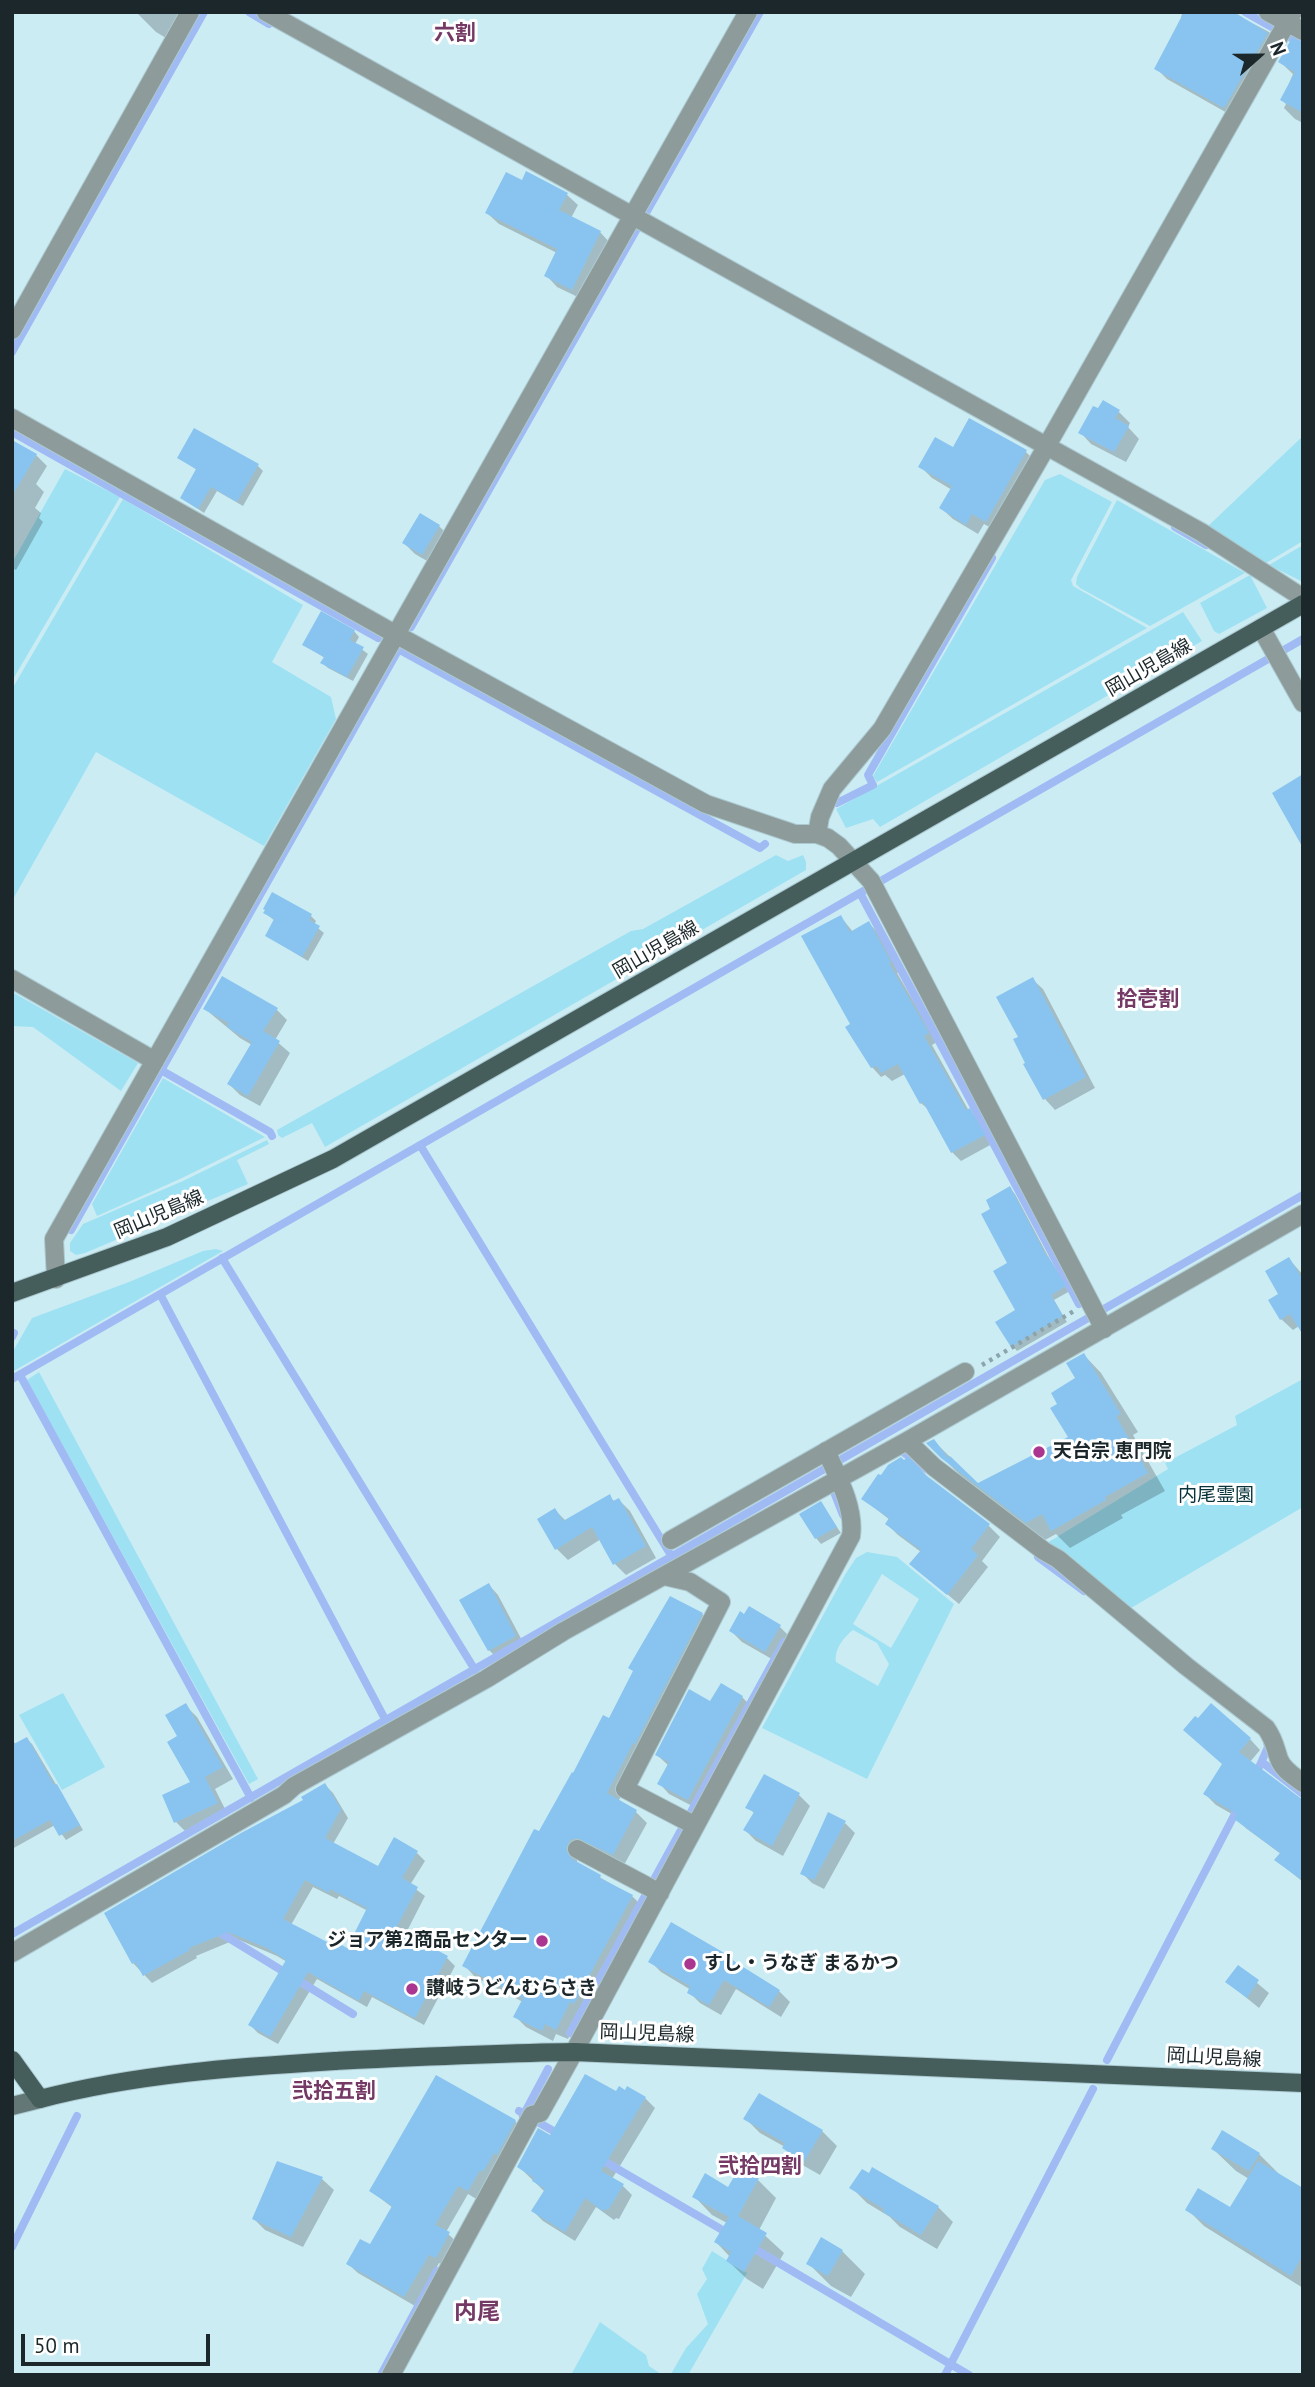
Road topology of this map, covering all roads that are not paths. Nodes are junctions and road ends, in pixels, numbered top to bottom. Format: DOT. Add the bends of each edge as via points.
graph roads {
  1 [pos="190,12"];
  2 [pos="266,12"];
  3 [pos="748,12"];
  4 [pos="1268,12"];
  5 [pos="1291,26"];
  6 [pos="638,220"];
  7 [pos="12,330"];
  8 [pos="12,418"];
  9 [pos="1043,451"];
  10 [pos="1303,598"];
  11 [pos="1303,604"];
  12 [pos="1261,628"];
  13 [pos="395,634"];
  14 [pos="1303,703"];
  15 [pos="817,834"];
  16 [pos="853,861"];
  17 [pos="12,979"];
  18 [pos="155,1060"];
  19 [pos="1303,1214"];
  20 [pos="56,1279"];
  21 [pos="12,1293"];
  22 [pos="1102,1325"];
  23 [pos="965,1372"];
  24 [pos="907,1441"];
  25 [pos="832,1464"];
  26 [pos="671,1540"];
  27 [pos="664,1576"];
  28 [pos="1303,1783"];
  29 [pos="686,1821"];
  30 [pos="577,1849"];
  31 [pos="652,1889"];
  32 [pos="12,1954"];
  33 [pos="574,2052"];
  34 [pos="12,2060"];
  35 [pos="1303,2083"];
  36 [pos="40,2099"];
  37 [pos="12,2106"];
  38 [pos="391,2375"];
  1 -- 7 [label="street"];
  2 -- 6 [label="street"];
  3 -- 6 [label="street"];
  4 -- 5 [label="street"];
  5 -- 9 [label="street"];
  6 -- 9 [label="street"];
  6 -- 13 [label="street"];
  8 -- 13 [label="street"];
  9 -- 10 [label="street" via="1201,532"];
  9 -- 15 [label="street" via="882,729 832,789"];
  11 -- 12 [label="main road, 岡山児島線"];
  12 -- 14 [label="street"];
  12 -- 16 [label="main road, 岡山児島線"];
  13 -- 15 [label="street" via="706,804 795,834"];
  13 -- 18 [label="street"];
  15 -- 16 [label="street" via="839,846"];
  16 -- 20 [label="main road, 岡山児島線" via="333,1159 167,1237"];
  16 -- 22 [label="street" via="874,886"];
  17 -- 18 [label="street"];
  18 -- 20 [label="street" via="54,1239"];
  19 -- 22 [label="street"];
  20 -- 21 [label="main road, 岡山児島線"];
  22 -- 24 [label="street"];
  23 -- 25 [label="street"];
  24 -- 25 [label="street"];
  24 -- 28 [label="street" via="1266,1728 1284,1768"];
  25 -- 26 [label="street"];
  25 -- 27 [label="street"];
  25 -- 31 [label="street" via="853,1524 851,1536"];
  27 -- 29 [label="street" via="690,1581 722,1602 625,1788"];
  27 -- 32 [label="street" via="294,1786"];
  30 -- 31 [label="street"];
  31 -- 33 [label="street"];
  33 -- 35 [label="main road, 岡山児島線"];
  33 -- 36 [label="main road, 岡山児島線" via="472,2053 228,2069 111,2083"];
  33 -- 38 [label="street" via="540,2113 531,2118"];
  34 -- 36 [label="main road"];
  36 -- 37 [label="street"];
}
